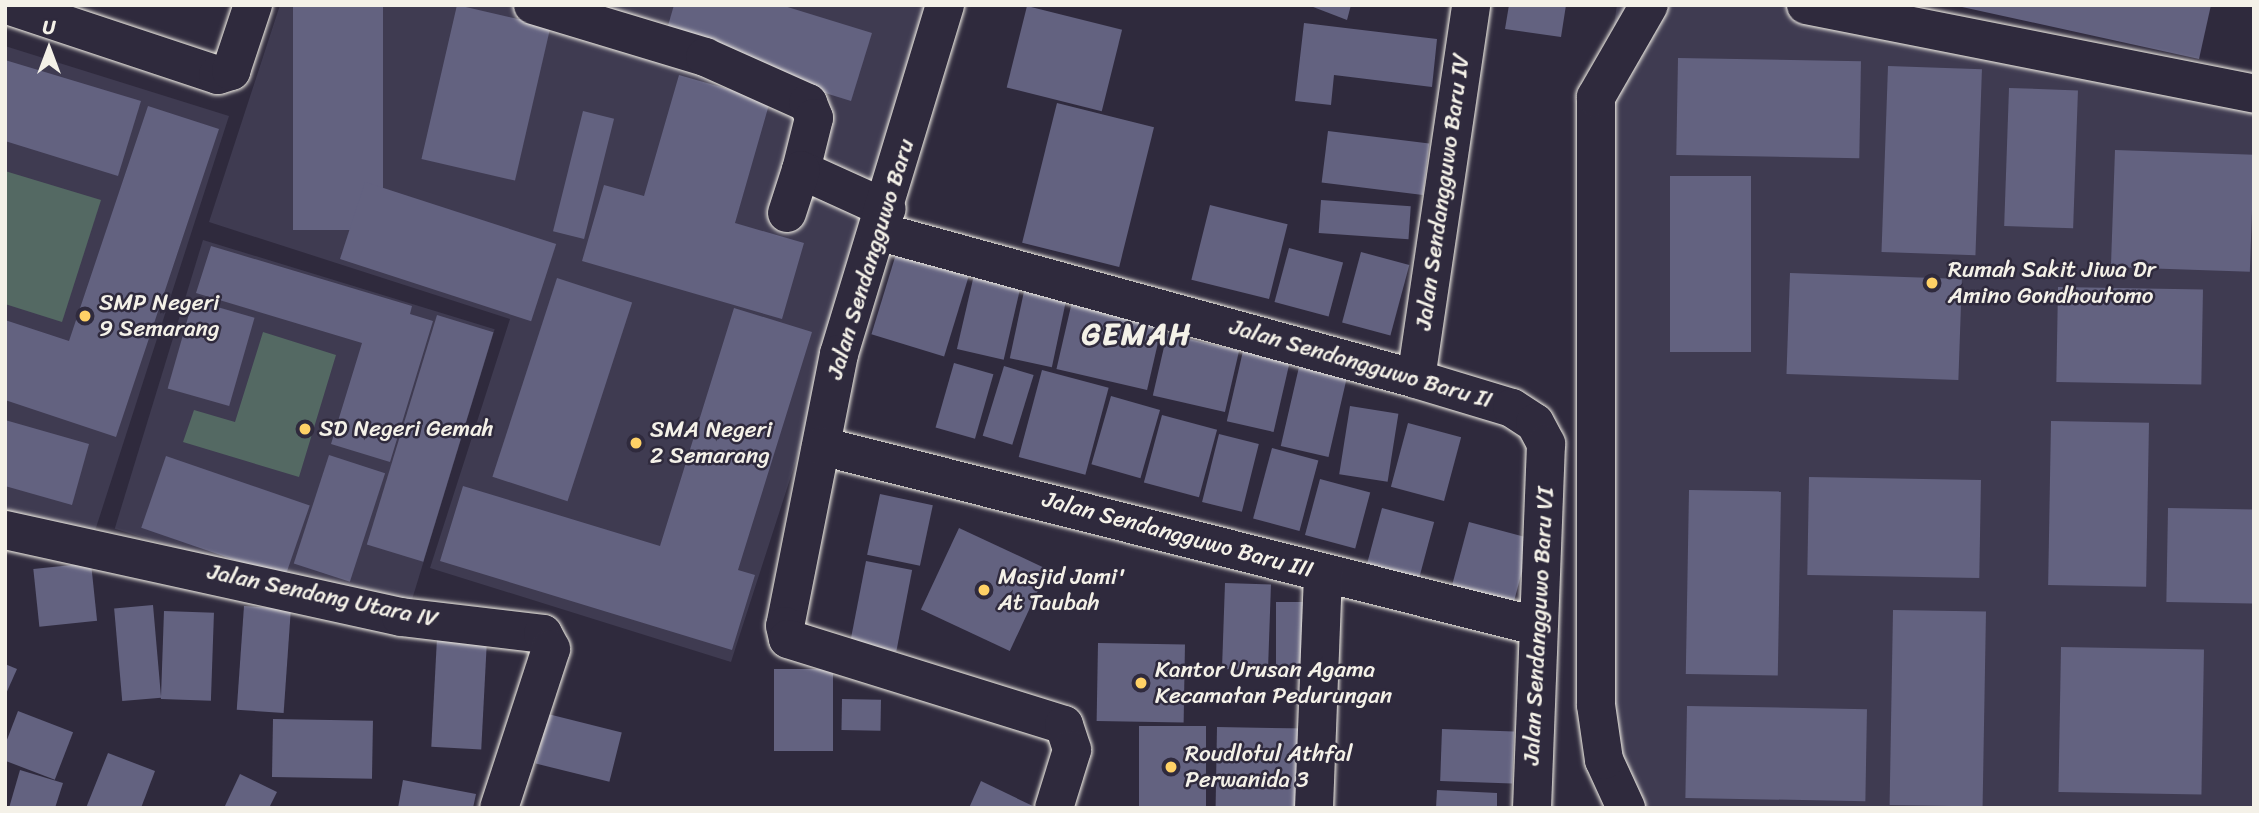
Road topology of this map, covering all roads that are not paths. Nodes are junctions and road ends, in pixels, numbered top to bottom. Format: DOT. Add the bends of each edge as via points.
graph roads {
  1 [pos="7,5"];
  2 [pos="253,5"];
  3 [pos="533,5"];
  4 [pos="945,5"];
  5 [pos="1471,5"];
  6 [pos="1649,5"];
  7 [pos="1806,5"];
  8 [pos="2254,94"];
  9 [pos="802,170"];
  10 [pos="787,213"];
  11 [pos="882,220"];
  12 [pos="1416,379"];
  13 [pos="1546,444"];
  14 [pos="821,446"];
  15 [pos="5,530"];
  16 [pos="1323,573"];
  17 [pos="1536,626"];
  18 [pos="499,808"];
  19 [pos="1054,808"];
  20 [pos="1314,808"];
  21 [pos="1531,808"];
  22 [pos="1626,808"];
  1 -- 2 [label="street" via="218,75 231,71"];
  3 -- 9 [label="street" via="705,57 808,103 814,118"];
  4 -- 11 [label="street, Jalan Sendangguwo Baru"];
  5 -- 12 [label="street, Jalan Sendangguwo Baru IV"];
  6 -- 22 [label="street" via="1596,97 1596,705 1604,760"];
  7 -- 8 [label="street"];
  9 -- 10 [label="street"];
  9 -- 11 [label="street, Jalan Sendangguwo Baru II"];
  11 -- 12 [label="street, Jalan Sendangguwo Baru II"];
  11 -- 14 [label="street, Jalan Sendangguwo Baru" via="844,333"];
  12 -- 13 [label="street, Jalan Sendangguwo Baru II" via="1512,408 1535,423"];
  13 -- 17 [label="street, Jalan Sendangguwo Baru VI"];
  14 -- 16 [label="street, Jalan Sendangguwo Baru III"];
  14 -- 19 [label="street, Jalan Sendangguwo Baru" via="801,526 788,639 1064,725 1072,750"];
  15 -- 18 [label="street, Jalan Sendang Utara IV" via="401,617 543,634 551,649"];
  16 -- 17 [label="street, Jalan Sendangguwo Baru III"];
  16 -- 20 [label="street"];
  17 -- 21 [label="street, Jalan Sendangguwo Baru VI"];
}
